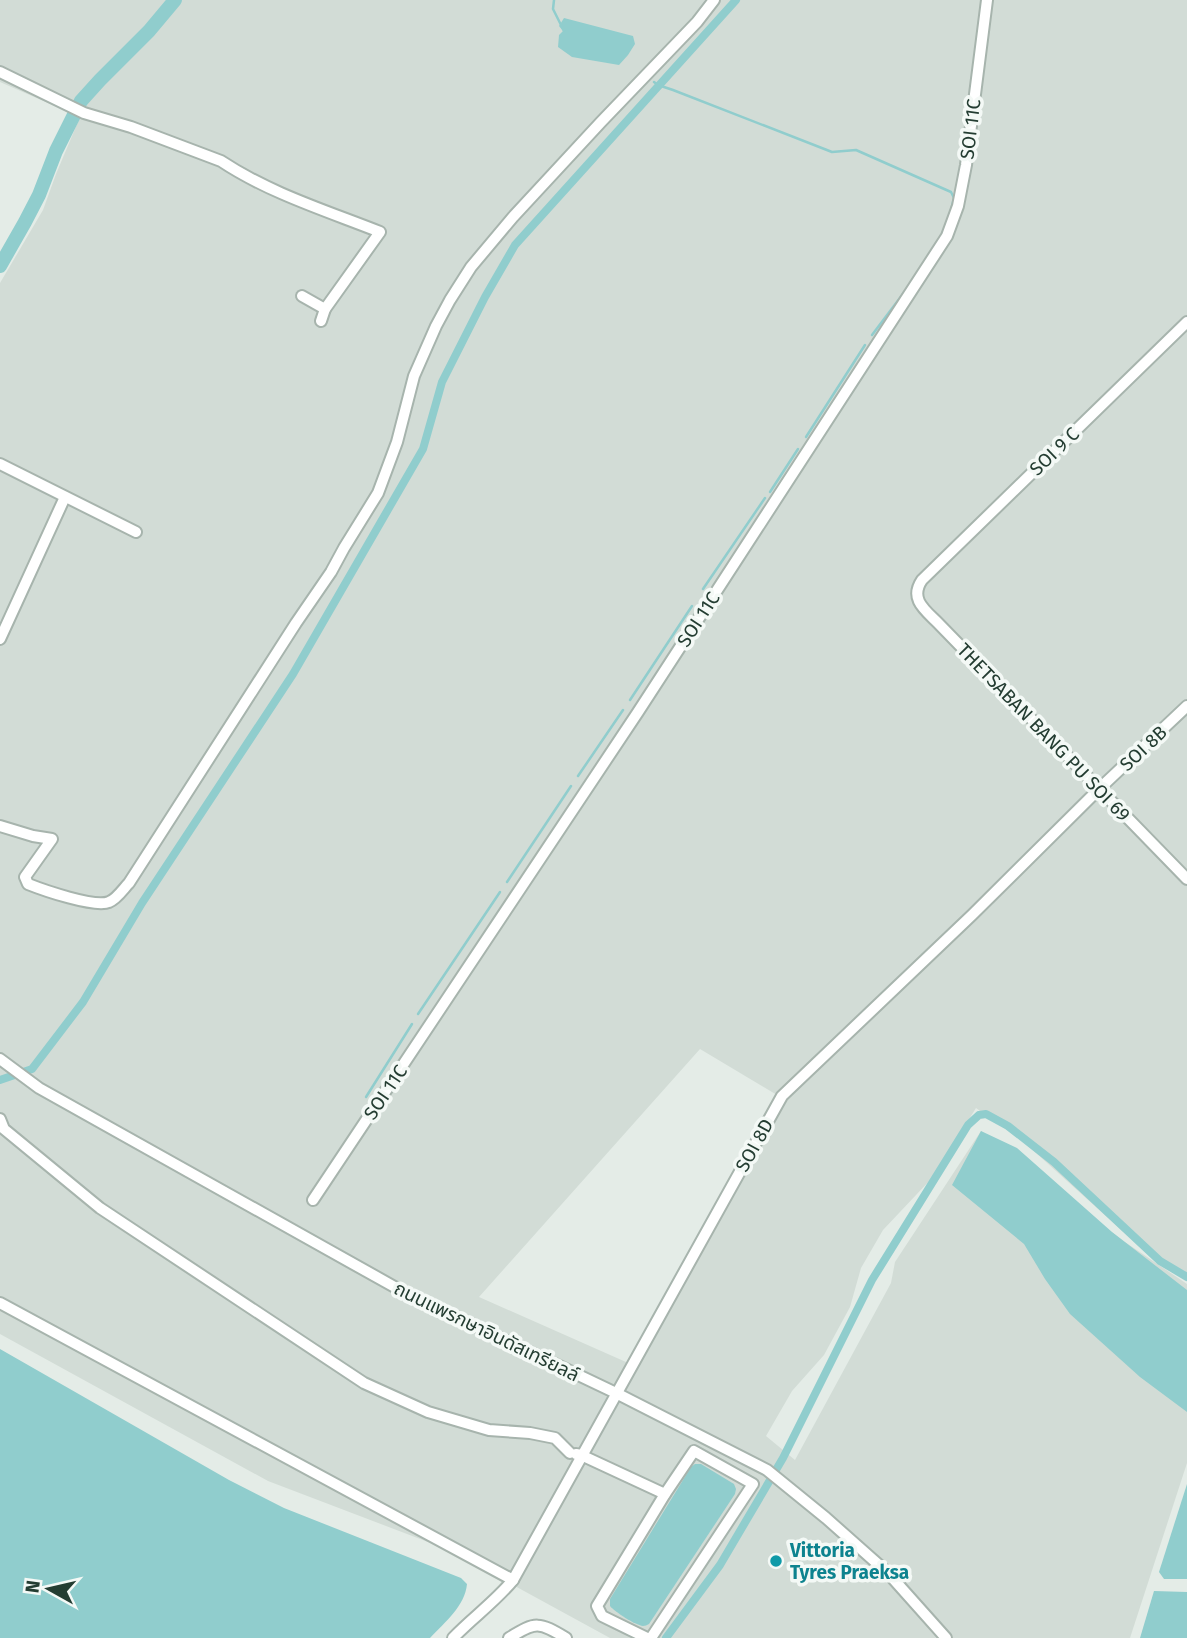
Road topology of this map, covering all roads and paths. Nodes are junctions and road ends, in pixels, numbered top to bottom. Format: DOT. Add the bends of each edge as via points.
graph roads {
  1 [pos="714,0"];
  2 [pos="986,0"];
  3 [pos="0,72"];
  4 [pos="302,296"];
  5 [pos="325,309"];
  6 [pos="321,321"];
  7 [pos="1187,322"];
  8 [pos="0,464"];
  9 [pos="65,497"];
  10 [pos="136,532"];
  11 [pos="922,580"];
  12 [pos="0,639"];
  13 [pos="1187,706"];
  14 [pos="1098,790"];
  15 [pos="0,826"];
  16 [pos="1187,879"];
  17 [pos="2,1061"];
  18 [pos="0,1119"];
  19 [pos="313,1200"];
  20 [pos="0,1303"];
  21 [pos="616,1392"];
  22 [pos="576,1454"];
  23 [pos="665,1494"];
  24 [pos="513,1580"];
  25 [pos="515,1637"];
  26 [pos="453,1638"];
  27 [pos="566,1638"];
  28 [pos="649,1638"];
  29 [pos="946,1638"];
  1 -- 15 [label="street" via="471,267 436,326 414,376 378,493 129,883 111,901 101,904 28,884 25,877 52,839"];
  2 -- 19 [label="street, SOI 11C" via="966,165 947,236"];
  3 -- 5 [label="street" via="79,110 221,161 293,198 380,232"];
  4 -- 5 [label="street"];
  5 -- 6 [label="street"];
  7 -- 11 [label="street, SOI 9 C"];
  8 -- 9 [label="street"];
  9 -- 10 [label="street"];
  9 -- 12 [label="street"];
  11 -- 14 [label="street, THETSABAN BANG PU SOI 69" via="917,587 919,603"];
  13 -- 14 [label="street, SOI 8B"];
  14 -- 16 [label="street, THETSABAN BANG PU SOI 69"];
  14 -- 21 [label="street, SOI 8D" via="782,1096"];
  17 -- 21 [label="street, ถนนแพรกษาอินดัสเทรียลล์" via="34,1085 400,1290"];
  18 -- 22 [label="street" via="4,1129 100,1208 364,1383 428,1412 489,1430 555,1438"];
  20 -- 24 [label="street"];
  21 -- 22 [label="street, SOI 8D"];
  21 -- 29 [label="street, ถนนแพรกษาอินดัสเทรียลล์" via="766,1470 888,1573"];
  22 -- 23 [label="street"];
  22 -- 24 [label="street, SOI 8D"];
  23 -- 28 [label="street" via="597,1606 602,1616"];
  23 -- 28 [label="street" via="694,1451 754,1484"];
  24 -- 26 [label="street, SOI 8D"];
  25 -- 27 [label="street" via="535,1625"];
}
